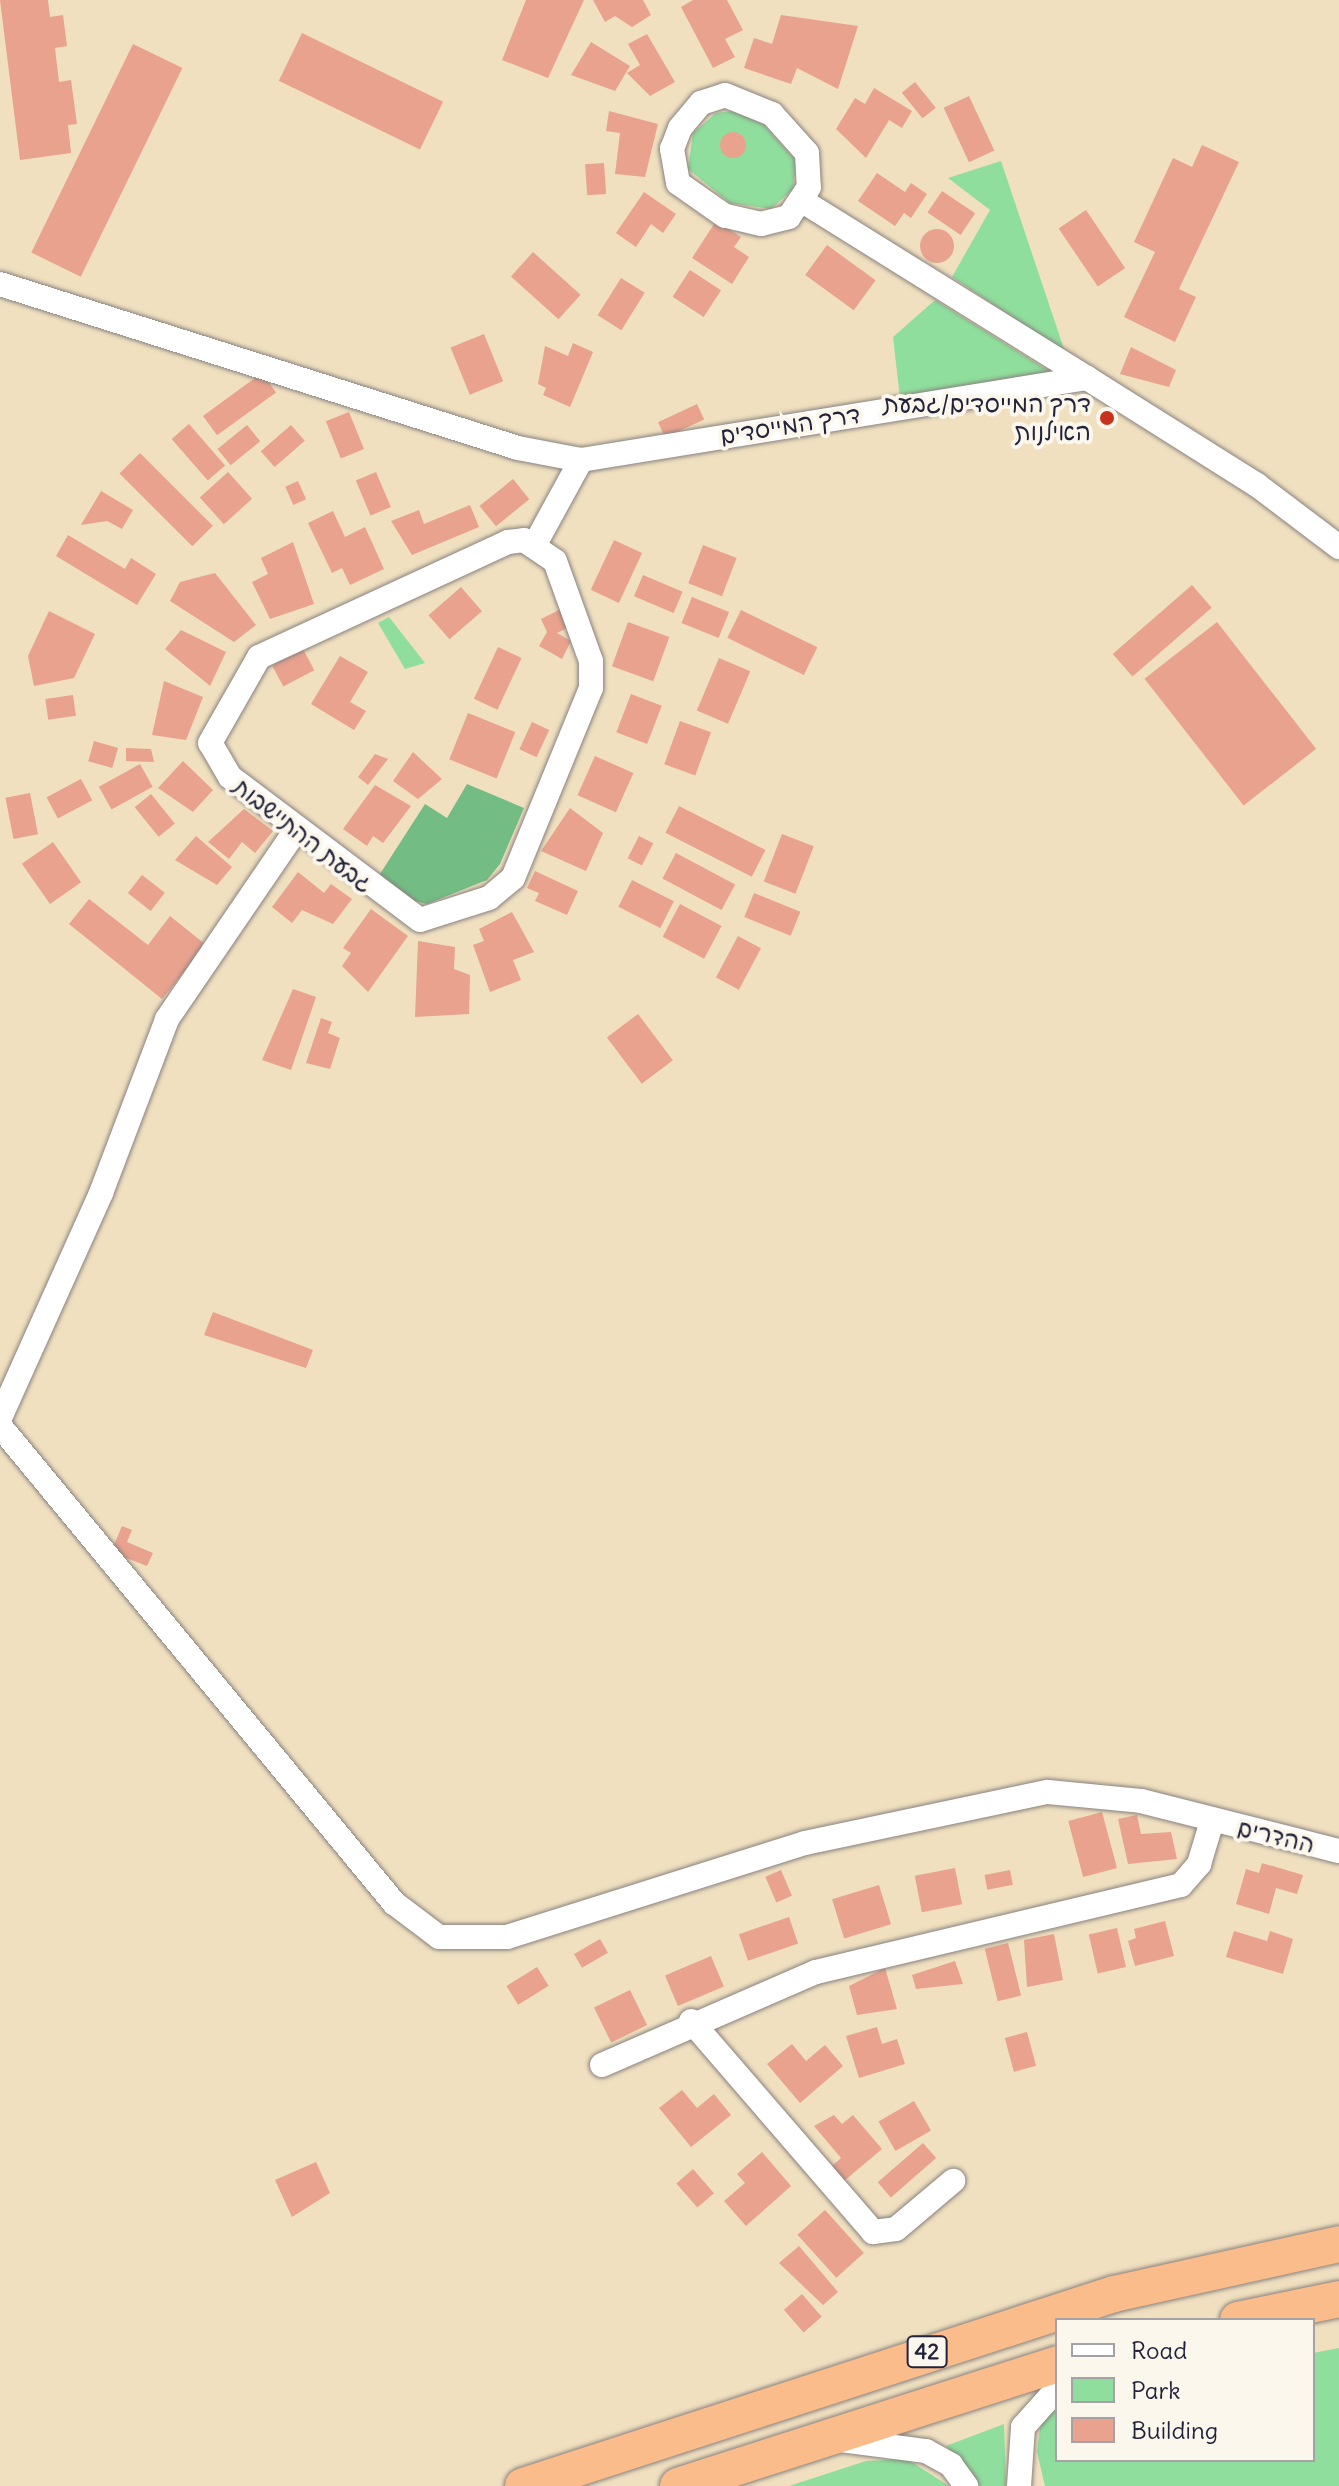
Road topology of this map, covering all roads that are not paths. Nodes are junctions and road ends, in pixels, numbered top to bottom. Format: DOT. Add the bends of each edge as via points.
graph roads {
  1 [pos="804,202"];
  2 [pos="0,284"];
  3 [pos="1087,378"];
  4 [pos="581,460"];
  5 [pos="534,546"];
  6 [pos="1339,547"];
  7 [pos="296,830"];
  8 [pos="0,1418"];
  9 [pos="0,1426"];
  10 [pos="1212,1821"];
  11 [pos="1339,1851"];
  12 [pos="691,2021"];
  13 [pos="602,2065"];
  14 [pos="953,2181"];
  15 [pos="1339,2244"];
  16 [pos="1339,2299"];
  17 [pos="1248,2318"];
  18 [pos="1055,2365"];
  19 [pos="1055,2391"];
  20 [pos="823,2439"];
  21 [pos="523,2486"];
  22 [pos="678,2486"];
  23 [pos="966,2486"];
  24 [pos="1019,2486"];
  1 -- 1 [label="street" via="807,153 772,114 725,95 689,113 672,149 672,167 688,195 725,216 761,224 789,217"];
  1 -- 3 [label="street"];
  2 -- 4 [label="street, דרך המייסדים" via="518,448"];
  3 -- 4 [label="street, דרך המייסדים"];
  3 -- 6 [label="street" via="1257,485"];
  4 -- 5 [label="street"];
  5 -- 7 [label="street, גבעת ההתיישבות" via="508,542 274,649 245,674 210,743 215,762"];
  5 -- 7 [label="street, גבעת ההתיישבות" via="555,561 592,674 513,878 489,898 420,920"];
  7 -- 8 [label="street" via="167,1019 101,1193"];
  9 -- 10 [label="street, ההדרים" via="394,1903 439,1937 507,1937 805,1843 975,1802 1078,1792"];
  10 -- 11 [label="street, ההדרים"];
  10 -- 12 [label="street" via="1199,1864 1181,1885 915,1944 760,1991"];
  12 -- 13 [label="street"];
  12 -- 14 [label="street" via="873,2232 896,2229"];
  15 -- 21 [label="highway, 42" via="1114,2294"];
  16 -- 17 [label="highway"];
  18 -- 20 [label="highway, 42"];
  19 -- 24 [label="street" via="1023,2427"];
  20 -- 22 [label="highway, 42"];
  20 -- 23 [label="street" via="926,2451 951,2465"];
}
